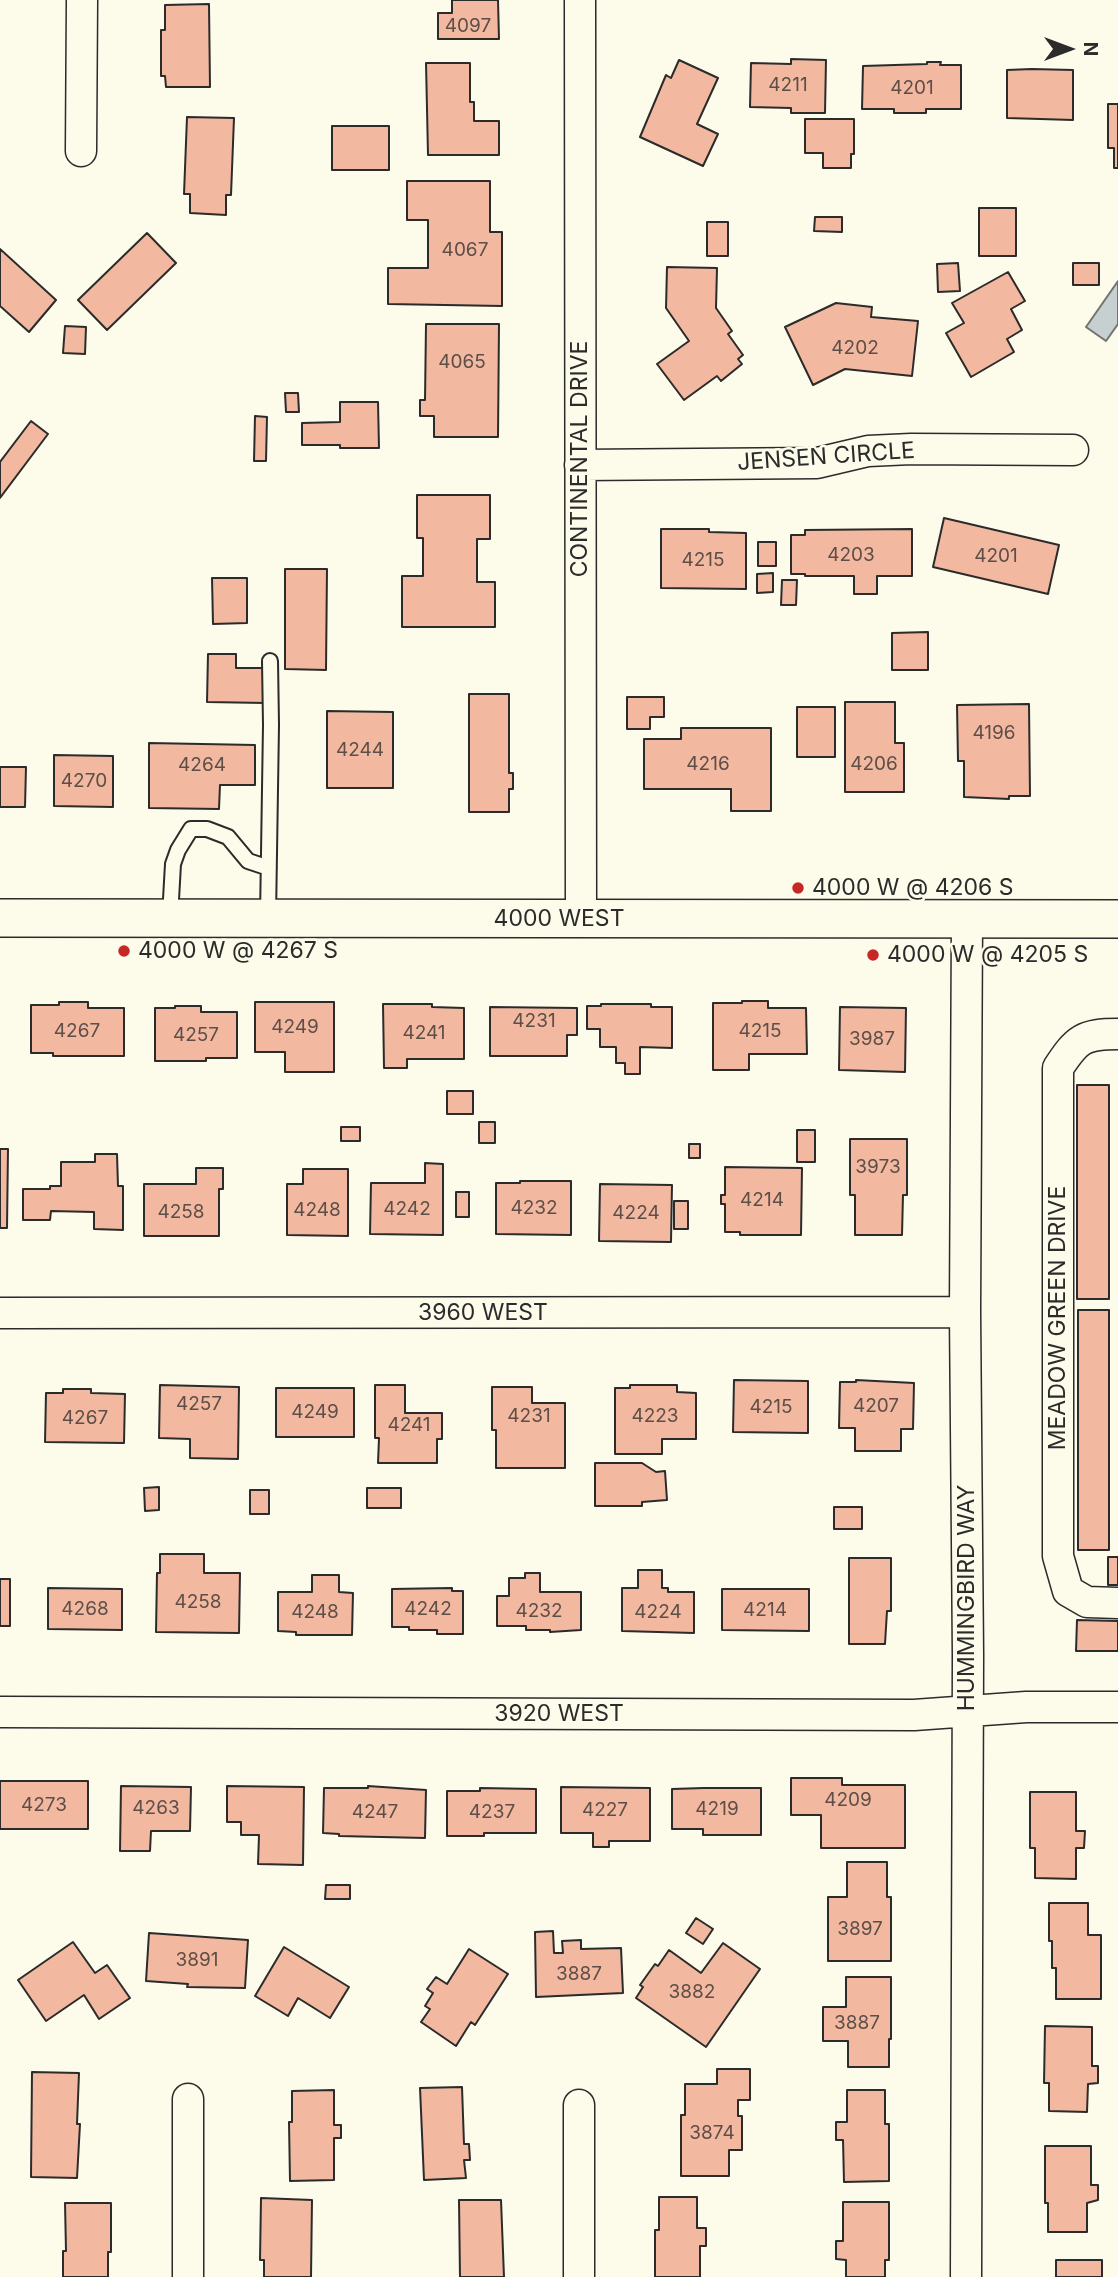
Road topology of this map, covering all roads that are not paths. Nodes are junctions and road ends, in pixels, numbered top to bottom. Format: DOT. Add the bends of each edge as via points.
graph roads {
  1 [pos="82,0"];
  2 [pos="580,0"];
  3 [pos="81,151"];
  4 [pos="1073,450"];
  5 [pos="580,466"];
  6 [pos="270,662"];
  7 [pos="269,868"];
  8 [pos="0,918"];
  9 [pos="170,918"];
  10 [pos="268,918"];
  11 [pos="580,919"];
  12 [pos="967,919"];
  13 [pos="1118,919"];
  14 [pos="1118,1034"];
  15 [pos="965,1312"];
  16 [pos="0,1313"];
  17 [pos="1118,1603"];
  18 [pos="1118,1707"];
  19 [pos="967,1711"];
  20 [pos="0,1712"];
  21 [pos="188,2099"];
  22 [pos="579,2105"];
  23 [pos="188,2277"];
  24 [pos="579,2277"];
  25 [pos="966,2277"];
  1 -- 3 [label="street"];
  2 -- 5 [label="street, CONTINENTAL DRIVE"];
  4 -- 5 [label="street, JENSEN CIRCLE" via="911,449 868,451 817,463"];
  5 -- 11 [label="street, CONTINENTAL DRIVE"];
  6 -- 7 [label="lane"];
  7 -- 9 [label="lane" via="248,861 228,837 191,829 173,864"];
  7 -- 10 [label="lane"];
  8 -- 9 [label="street, 4000 WEST"];
  9 -- 10 [label="street, 4000 WEST"];
  10 -- 11 [label="street, 4000 WEST"];
  11 -- 12 [label="street, 4000 WEST"];
  12 -- 13 [label="street, 4000 WEST"];
  12 -- 15 [label="street, HUMMINGBIRD WAY"];
  14 -- 17 [label="street, MEADOW GREEN DRIVE" via="1092,1034 1071,1048 1058,1068 1058,1556 1068,1591 1087,1602"];
  15 -- 16 [label="street, 3960 WEST"];
  15 -- 19 [label="street, HUMMINGBIRD WAY"];
  18 -- 19 [label="street, 3920 WEST"];
  19 -- 20 [label="street, 3920 WEST" via="914,1715"];
  19 -- 25 [label="street, HUMMINGBIRD WAY"];
  21 -- 23 [label="street"];
  22 -- 24 [label="street"];
}
